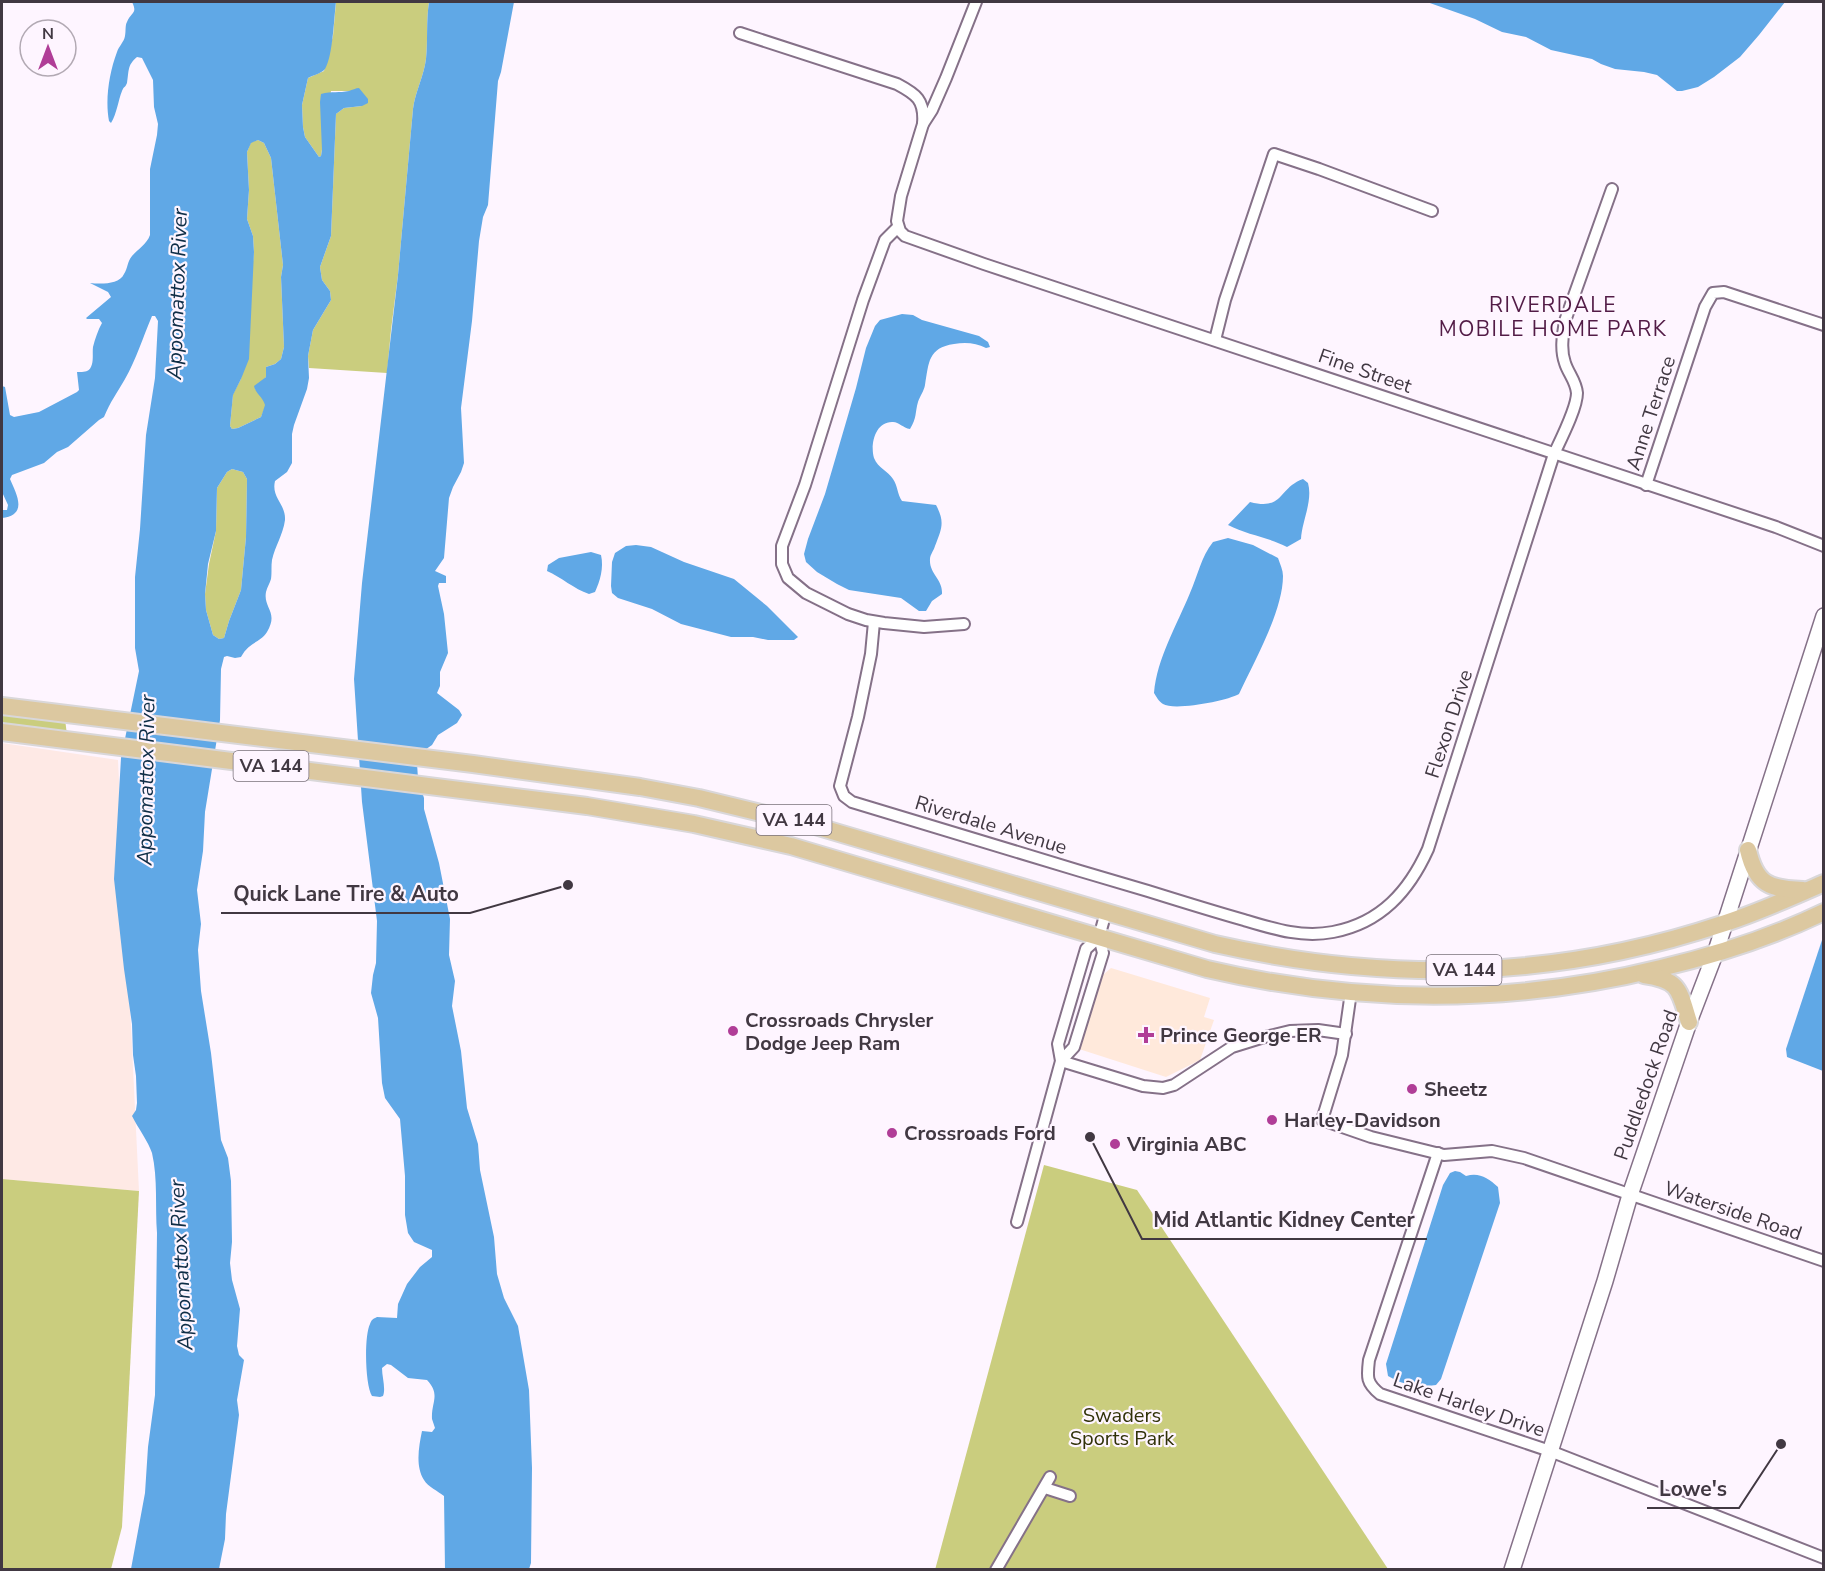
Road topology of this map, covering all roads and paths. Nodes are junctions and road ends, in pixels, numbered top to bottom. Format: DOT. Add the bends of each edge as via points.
graph roads {
  1 [pos="976,2"];
  2 [pos="740,33"];
  3 [pos="923,124"];
  4 [pos="1612,189"];
  5 [pos="1432,211"];
  6 [pos="898,227"];
  7 [pos="1824,326"];
  8 [pos="1215,340"];
  9 [pos="1554,454"];
  10 [pos="1646,485"];
  11 [pos="1824,546"];
  12 [pos="1824,616"];
  13 [pos="874,622"];
  14 [pos="964,624"];
  15 [pos="2,706"];
  16 [pos="2,732"];
  17 [pos="1748,850"];
  18 [pos="1824,883"];
  19 [pos="1807,890"];
  20 [pos="1106,912"];
  21 [pos="1824,912"];
  22 [pos="1725,924"];
  23 [pos="1301,934"];
  24 [pos="1099,938"];
  25 [pos="1715,954"];
  26 [pos="1637,974"];
  27 [pos="1351,992"];
  28 [pos="1689,1022"];
  29 [pos="1346,1034"];
  30 [pos="1061,1061"];
  31 [pos="1438,1153"];
  32 [pos="1630,1195"];
  33 [pos="1017,1222"];
  34 [pos="1824,1261"];
  35 [pos="1550,1451"];
  36 [pos="1050,1477"];
  37 [pos="1045,1488"];
  38 [pos="1070,1496"];
  39 [pos="1824,1558"];
  40 [pos="996,1569"];
  41 [pos="1512,1569"];
  1 -- 3 [label="street"];
  2 -- 3 [label="street" via="910,91 921,103"];
  3 -- 6 [label="street" via="901,196"];
  4 -- 9 [label="street, Flexon Drive" via="1565,321 1562,350 1575,384 1576,400"];
  5 -- 8 [label="street" via="1274,154"];
  6 -- 8 [label="street, Fine Street" via="905,236 936,248"];
  6 -- 13 [label="street" via="885,240 863,300 781,555 785,573 796,586 848,614"];
  7 -- 10 [label="street, Anne Terrace" via="1724,292 1713,293"];
  8 -- 9 [label="street, Fine Street"];
  9 -- 10 [label="street, Fine Street"];
  9 -- 23 [label="street, Flexon Drive" via="1419,869 1401,894 1375,916 1333,932"];
  10 -- 11 [label="street, Fine Street"];
  12 -- 17 [label="main road, Puddledock Road"];
  13 -- 14 [label="street" via="924,627"];
  13 -- 23 [label="street, Riverdale Avenue" via="858,717 840,786 846,798 1214,912"];
  15 -- 20 [label="main road, VA 144" via="640,787 815,826"];
  16 -- 24 [label="main road, VA 144" via="625,811 746,835"];
  17 -- 19 [label="main road" via="1760,879 1787,889"];
  17 -- 22 [label="main road, Puddledock Road"];
  18 -- 19 [label="main road, VA 144"];
  19 -- 22 [label="main road, VA 144"];
  20 -- 22 [label="main road, VA 144" via="1251,952 1333,965 1422,971 1556,962 1649,945"];
  20 -- 24 [label="street"];
  21 -- 25 [label="main road, VA 144"];
  22 -- 25 [label="main road, Puddledock Road"];
  24 -- 27 [label="main road, VA 144" via="1245,978"];
  24 -- 30 [label="street" via="1101,960 1074,1047"];
  24 -- 30 [label="street" via="1086,949 1058,1044"];
  25 -- 26 [label="main road, VA 144"];
  25 -- 28 [label="main road, Puddledock Road"];
  26 -- 27 [label="main road, VA 144" via="1513,993 1414,997"];
  26 -- 28 [label="main road" via="1668,980 1676,986"];
  27 -- 29 [label="street"];
  28 -- 32 [label="main road, Puddledock Road"];
  29 -- 30 [label="street" via="1290,1031 1261,1038 1232,1047 1174,1085 1163,1088 1143,1086"];
  29 -- 31 [label="street, Waterside Road" via="1322,1120"];
  30 -- 33 [label="street"];
  31 -- 32 [label="street, Waterside Road" via="1492,1151 1524,1158"];
  31 -- 35 [label="street, Lake Harley Drive" via="1369,1360 1367,1376 1371,1387 1380,1394"];
  32 -- 34 [label="street, Waterside Road"];
  32 -- 35 [label="main road, Puddledock Road"];
  35 -- 39 [label="street"];
  35 -- 41 [label="main road, Puddledock Road"];
  36 -- 37 [label="street"];
  37 -- 38 [label="street"];
  37 -- 40 [label="street"];
}
